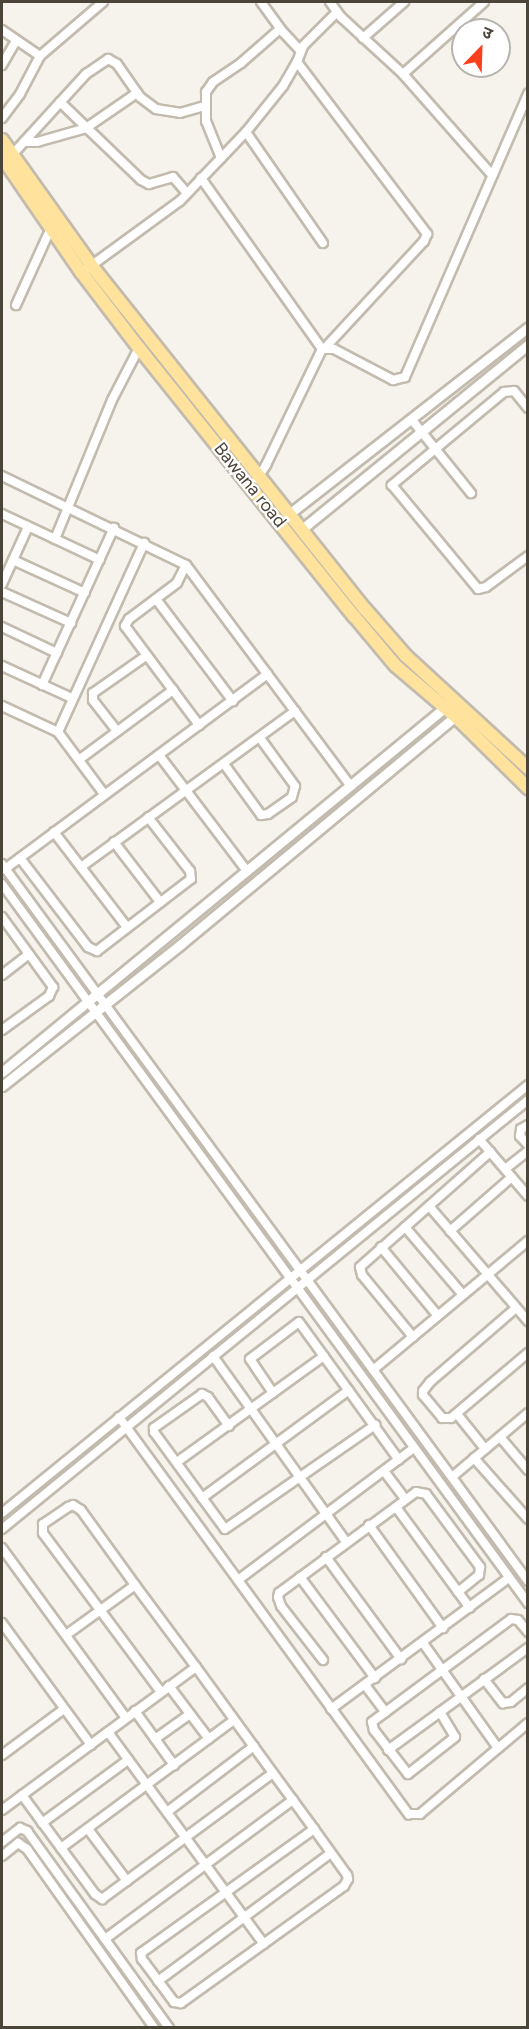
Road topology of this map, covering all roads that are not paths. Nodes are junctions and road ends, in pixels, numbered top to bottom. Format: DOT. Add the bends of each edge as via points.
graph roads {
  1 [pos="103,2"];
  2 [pos="261,2"];
  3 [pos="330,2"];
  4 [pos="404,2"];
  5 [pos="484,2"];
  6 [pos="337,12"];
  7 [pos="280,28"];
  8 [pos="2,30"];
  9 [pos="363,38"];
  10 [pos="16,41"];
  11 [pos="301,51"];
  12 [pos="40,56"];
  13 [pos="297,62"];
  14 [pos="2,65"];
  15 [pos="403,74"];
  16 [pos="137,93"];
  17 [pos="528,94"];
  18 [pos="60,102"];
  19 [pos="204,106"];
  20 [pos="2,118"];
  21 [pos="86,128"];
  22 [pos="246,132"];
  23 [pos="2,140"];
  24 [pos="24,142"];
  25 [pos="7,156"];
  26 [pos="221,158"];
  27 [pos="492,175"];
  28 [pos="201,178"];
  29 [pos="187,193"];
  30 [pos="51,228"];
  31 [pos="324,243"];
  32 [pos="86,269"];
  33 [pos="16,305"];
  34 [pos="528,327"];
  35 [pos="528,345"];
  36 [pos="139,348"];
  37 [pos="324,348"];
  38 [pos="528,408"];
  39 [pos="412,420"];
  40 [pos="422,431"];
  41 [pos="436,449"];
  42 [pos="261,475"];
  43 [pos="2,476"];
  44 [pos="251,485"];
  45 [pos="471,493"];
  46 [pos="70,508"];
  47 [pos="2,514"];
  48 [pos="289,514"];
  49 [pos="28,526"];
  50 [pos="114,528"];
  51 [pos="302,529"];
  52 [pos="55,539"];
  53 [pos="144,543"];
  54 [pos="528,556"];
  55 [pos="13,560"];
  56 [pos="100,560"];
  57 [pos="186,565"];
  58 [pos="2,584"];
  59 [pos="2,592"];
  60 [pos="85,593"];
  61 [pos="156,599"];
  62 [pos="71,623"];
  63 [pos="2,627"];
  64 [pos="57,653"];
  65 [pos="146,656"];
  66 [pos="2,668"];
  67 [pos="268,674"];
  68 [pos="42,685"];
  69 [pos="173,690"];
  70 [pos="72,698"];
  71 [pos="233,700"];
  72 [pos="450,703"];
  73 [pos="2,706"];
  74 [pos="295,711"];
  75 [pos="460,713"];
  76 [pos="200,725"];
  77 [pos="117,731"];
  78 [pos="58,732"];
  79 [pos="260,738"];
  80 [pos="159,754"];
  81 [pos="80,759"];
  82 [pos="224,764"];
  83 [pos="528,768"];
  84 [pos="351,786"];
  85 [pos="528,788"];
  86 [pos="186,789"];
  87 [pos="104,794"];
  88 [pos="148,818"];
  89 [pos="54,832"];
  90 [pos="114,842"];
  91 [pos="20,858"];
  92 [pos="3,867"];
  93 [pos="81,867"];
  94 [pos="247,871"];
  95 [pos="2,884"];
  96 [pos="160,902"];
  97 [pos="2,917"];
  98 [pos="127,927"];
  99 [pos="29,954"];
  100 [pos="2,975"];
  101 [pos="98,993"];
  102 [pos="87,1001"];
  103 [pos="105,1004"];
  104 [pos="96,1012"];
  105 [pos="2,1030"];
  106 [pos="2,1072"];
  107 [pos="528,1085"];
  108 [pos="2,1086"];
  109 [pos="528,1100"];
  110 [pos="528,1125"];
  111 [pos="479,1139"];
  112 [pos="528,1145"];
  113 [pos="528,1151"];
  114 [pos="490,1152"];
  115 [pos="505,1169"];
  116 [pos="512,1177"];
  117 [pos="528,1196"];
  118 [pos="429,1206"];
  119 [pos="405,1227"];
  120 [pos="450,1231"];
  121 [pos="528,1241"];
  122 [pos="381,1247"];
  123 [pos="300,1269"];
  124 [pos="488,1274"];
  125 [pos="290,1277"];
  126 [pos="307,1278"];
  127 [pos="297,1287"];
  128 [pos="463,1295"];
  129 [pos="516,1308"];
  130 [pos="438,1316"];
  131 [pos="528,1321"];
  132 [pos="413,1337"];
  133 [pos="528,1353"];
  134 [pos="213,1356"];
  135 [pos="324,1356"];
  136 [pos="373,1370"];
  137 [pos="350,1390"];
  138 [pos="273,1393"];
  139 [pos="251,1410"];
  140 [pos="457,1414"];
  141 [pos="527,1416"];
  142 [pos="119,1417"];
  143 [pos="375,1425"];
  144 [pos="127,1426"];
  145 [pos="229,1426"];
  146 [pos="500,1437"];
  147 [pos="276,1444"];
  148 [pos="414,1448"];
  149 [pos="485,1449"];
  150 [pos="474,1458"];
  151 [pos="399,1460"];
  152 [pos="177,1462"];
  153 [pos="528,1470"];
  154 [pos="384,1471"];
  155 [pos="452,1477"];
  156 [pos="300,1478"];
  157 [pos="202,1498"];
  158 [pos="405,1499"];
  159 [pos="396,1507"];
  160 [pos="2,1513"];
  161 [pos="327,1515"];
  162 [pos="528,1519"];
  163 [pos="369,1526"];
  164 [pos="2,1529"];
  165 [pos="346,1542"];
  166 [pos="2,1548"];
  167 [pos="326,1557"];
  168 [pos="300,1577"];
  169 [pos="509,1578"];
  170 [pos="238,1580"];
  171 [pos="528,1581"];
  172 [pos="135,1585"];
  173 [pos="458,1592"];
  174 [pos="528,1603"];
  175 [pos="470,1608"];
  176 [pos="101,1610"];
  177 [pos="2,1627"];
  178 [pos="443,1628"];
  179 [pos="528,1632"];
  180 [pos="66,1635"];
  181 [pos="423,1643"];
  182 [pos="528,1648"];
  183 [pos="400,1659"];
  184 [pos="323,1660"];
  185 [pos="196,1666"];
  186 [pos="442,1671"];
  187 [pos="375,1678"];
  188 [pos="484,1679"];
  189 [pos="365,1685"];
  190 [pos="169,1686"];
  191 [pos="528,1688"];
  192 [pos="161,1692"];
  193 [pos="461,1696"];
  194 [pos="64,1709"];
  195 [pos="332,1709"];
  196 [pos="135,1711"];
  197 [pos="385,1712"];
  198 [pos="440,1712"];
  199 [pos="190,1714"];
  200 [pos="126,1718"];
  201 [pos="234,1720"];
  202 [pos="528,1723"];
  203 [pos="108,1732"];
  204 [pos="155,1739"];
  205 [pos="209,1739"];
  206 [pos="91,1745"];
  207 [pos="254,1746"];
  208 [pos="498,1748"];
  209 [pos="388,1750"];
  210 [pos="2,1755"];
  211 [pos="128,1760"];
  212 [pos="174,1765"];
  213 [pos="273,1773"];
  214 [pos="147,1785"];
  215 [pos="22,1795"];
  216 [pos="293,1800"];
  217 [pos="2,1810"];
  218 [pos="167,1812"];
  219 [pos="42,1823"];
  220 [pos="88,1829"];
  221 [pos="314,1829"];
  222 [pos="185,1837"];
  223 [pos="2,1842"];
  224 [pos="61,1848"];
  225 [pos="331,1853"];
  226 [pos="2,1856"];
  227 [pos="206,1864"];
  228 [pos="127,1881"];
  229 [pos="225,1892"];
  230 [pos="245,1918"];
  231 [pos="105,1939"];
  232 [pos="264,1944"];
  233 [pos="158,1981"];
  234 [pos="154,2028"];
  235 [pos="169,2028"];
  1 -- 12 [label="street"];
  2 -- 7 [label="street"];
  3 -- 6 [label="street"];
  4 -- 9 [label="street"];
  5 -- 15 [label="street"];
  6 -- 9 [label="street"];
  6 -- 11 [label="street"];
  7 -- 11 [label="street"];
  7 -- 19 [label="street" via="210,85"];
  8 -- 10 [label="street"];
  9 -- 15 [label="street"];
  10 -- 12 [label="street"];
  10 -- 14 [label="street"];
  11 -- 13 [label="street"];
  12 -- 20 [label="street"];
  13 -- 22 [label="street"];
  13 -- 37 [label="street" via="427,234"];
  15 -- 27 [label="street"];
  16 -- 18 [label="street" via="117,64 108,59 86,74"];
  16 -- 19 [label="street" via="160,111 184,112"];
  16 -- 21 [label="street"];
  17 -- 27 [label="street"];
  18 -- 21 [label="street"];
  18 -- 24 [label="street"];
  19 -- 26 [label="street"];
  21 -- 24 [label="street"];
  21 -- 29 [label="street" via="145,183 173,177"];
  22 -- 26 [label="street"];
  22 -- 31 [label="street"];
  23 -- 25 [label="main road, Bawana road"];
  24 -- 25 [label="street"];
  25 -- 30 [label="main road, Bawana road"];
  25 -- 32 [label="main road, Bawana road"];
  26 -- 28 [label="street"];
  27 -- 37 [label="street" via="405,376 393,380"];
  28 -- 29 [label="street"];
  28 -- 37 [label="street"];
  29 -- 32 [label="street"];
  30 -- 32 [label="main road, Bawana road"];
  30 -- 33 [label="street"];
  32 -- 36 [label="main road, Bawana road"];
  32 -- 42 [label="main road, Bawana road"];
  34 -- 39 [label="street"];
  35 -- 40 [label="street"];
  36 -- 44 [label="main road, Bawana road"];
  36 -- 46 [label="street" via="112,400"];
  37 -- 42 [label="street"];
  38 -- 41 [label="street" via="514,391 508,390"];
  39 -- 40 [label="street"];
  39 -- 48 [label="street"];
  40 -- 41 [label="street"];
  40 -- 51 [label="street"];
  41 -- 45 [label="street"];
  41 -- 54 [label="street" via="394,482 393,488 473,586 486,587"];
  42 -- 44 [label="street"];
  42 -- 48 [label="main road, Bawana road"];
  43 -- 46 [label="street"];
  44 -- 72 [label="main road, Bawana road" via="388,657"];
  46 -- 50 [label="street"];
  46 -- 52 [label="street"];
  47 -- 49 [label="street"];
  48 -- 51 [label="main road, Bawana road"];
  49 -- 52 [label="street"];
  49 -- 55 [label="street"];
  50 -- 53 [label="street"];
  50 -- 56 [label="street"];
  51 -- 72 [label="main road, Bawana road" via="401,651"];
  52 -- 56 [label="street"];
  53 -- 57 [label="street"];
  53 -- 70 [label="street"];
  55 -- 58 [label="street"];
  55 -- 60 [label="street"];
  56 -- 60 [label="street"];
  57 -- 61 [label="street" via="177,583"];
  57 -- 67 [label="street"];
  59 -- 62 [label="street"];
  60 -- 62 [label="street"];
  61 -- 65 [label="street" via="124,626"];
  61 -- 71 [label="street"];
  62 -- 64 [label="street"];
  63 -- 64 [label="street"];
  64 -- 68 [label="street"];
  65 -- 69 [label="street"];
  65 -- 77 [label="street" via="93,693 93,700"];
  66 -- 68 [label="street"];
  67 -- 71 [label="street"];
  67 -- 74 [label="street"];
  68 -- 70 [label="street"];
  69 -- 76 [label="street"];
  69 -- 77 [label="street"];
  70 -- 78 [label="street"];
  71 -- 76 [label="street"];
  72 -- 75 [label="main road, Bawana road"];
  72 -- 84 [label="street"];
  73 -- 78 [label="street"];
  74 -- 79 [label="street"];
  74 -- 84 [label="street"];
  75 -- 83 [label="main road, Bawana road"];
  75 -- 85 [label="main road, Bawana road"];
  75 -- 103 [label="street"];
  76 -- 80 [label="street"];
  77 -- 81 [label="street"];
  78 -- 81 [label="street"];
  79 -- 82 [label="street"];
  79 -- 82 [label="street" via="295,786 292,797 261,815"];
  80 -- 86 [label="street"];
  80 -- 87 [label="street"];
  81 -- 87 [label="street"];
  82 -- 86 [label="street"];
  84 -- 94 [label="street"];
  86 -- 88 [label="street"];
  86 -- 94 [label="street"];
  87 -- 89 [label="street"];
  88 -- 90 [label="street"];
  88 -- 96 [label="street" via="192,876"];
  89 -- 91 [label="street"];
  89 -- 93 [label="street"];
  90 -- 93 [label="street"];
  90 -- 96 [label="street"];
  91 -- 92 [label="street"];
  91 -- 98 [label="street" via="93,950"];
  92 -- 101 [label="street"];
  93 -- 98 [label="street"];
  94 -- 101 [label="street"];
  95 -- 102 [label="street"];
  96 -- 98 [label="street"];
  97 -- 99 [label="street"];
  99 -- 100 [label="street"];
  99 -- 105 [label="street" via="51,983 52,991"];
  101 -- 102 [label="street"];
  101 -- 103 [label="street"];
  102 -- 104 [label="street"];
  102 -- 106 [label="street"];
  103 -- 104 [label="street"];
  103 -- 123 [label="street"];
  104 -- 108 [label="street"];
  104 -- 125 [label="street"];
  107 -- 123 [label="street"];
  109 -- 111 [label="street"];
  110 -- 112 [label="street" via="521,1129 520,1136"];
  111 -- 114 [label="street"];
  111 -- 126 [label="street"];
  113 -- 115 [label="street"];
  114 -- 115 [label="street"];
  114 -- 118 [label="street"];
  115 -- 116 [label="street"];
  116 -- 117 [label="street"];
  116 -- 120 [label="street"];
  118 -- 119 [label="street"];
  118 -- 120 [label="street"];
  119 -- 122 [label="street"];
  119 -- 128 [label="street"];
  120 -- 124 [label="street"];
  121 -- 124 [label="street"];
  122 -- 130 [label="street"];
  122 -- 132 [label="street" via="360,1270"];
  123 -- 125 [label="street"];
  123 -- 126 [label="street"];
  124 -- 128 [label="street"];
  124 -- 129 [label="street"];
  125 -- 127 [label="street"];
  125 -- 142 [label="street"];
  126 -- 127 [label="street"];
  126 -- 136 [label="street"];
  127 -- 134 [label="street"];
  127 -- 148 [label="street"];
  128 -- 130 [label="street"];
  129 -- 131 [label="street"];
  129 -- 140 [label="street" via="423,1391 442,1418"];
  130 -- 132 [label="street"];
  132 -- 136 [label="street"];
  133 -- 140 [label="street"];
  134 -- 139 [label="street"];
  134 -- 144 [label="street"];
  135 -- 137 [label="street"];
  135 -- 138 [label="street"];
  135 -- 138 [label="street" via="302,1324 293,1324 250,1359"];
  136 -- 155 [label="street"];
  137 -- 143 [label="street"];
  137 -- 147 [label="street"];
  138 -- 139 [label="street"];
  139 -- 145 [label="street"];
  139 -- 147 [label="street"];
  140 -- 149 [label="street"];
  141 -- 146 [label="street"];
  142 -- 144 [label="street"];
  142 -- 160 [label="street"];
  143 -- 151 [label="street"];
  143 -- 156 [label="street"];
  144 -- 164 [label="street"];
  144 -- 170 [label="street"];
  145 -- 152 [label="street"];
  145 -- 152 [label="street" via="205,1395 188,1402 154,1428"];
  146 -- 149 [label="street"];
  146 -- 153 [label="street"];
  147 -- 156 [label="street"];
  147 -- 157 [label="street"];
  148 -- 151 [label="street"];
  148 -- 169 [label="street"];
  149 -- 150 [label="street"];
  150 -- 155 [label="street"];
  150 -- 162 [label="street"];
  151 -- 154 [label="street"];
  152 -- 157 [label="street"];
  154 -- 158 [label="street"];
  154 -- 161 [label="street"];
  155 -- 171 [label="street"];
  156 -- 157 [label="street" via="225,1529"];
  156 -- 161 [label="street"];
  158 -- 159 [label="street"];
  158 -- 173 [label="street" via="419,1490 426,1494 480,1567 479,1575"];
  159 -- 163 [label="street"];
  159 -- 173 [label="street"];
  161 -- 165 [label="street"];
  161 -- 170 [label="street"];
  163 -- 165 [label="street"];
  163 -- 178 [label="street"];
  165 -- 167 [label="street"];
  166 -- 180 [label="street"];
  167 -- 168 [label="street"];
  167 -- 183 [label="street"];
  168 -- 184 [label="street" via="279,1593 279,1601"];
  168 -- 187 [label="street"];
  169 -- 174 [label="street"];
  169 -- 175 [label="street"];
  170 -- 195 [label="street"];
  172 -- 176 [label="street"];
  172 -- 176 [label="street" via="78,1507 69,1507 46,1522 44,1533"];
  172 -- 185 [label="street"];
  173 -- 175 [label="street"];
  175 -- 178 [label="street"];
  176 -- 180 [label="street"];
  176 -- 192 [label="street"];
  177 -- 194 [label="street"];
  178 -- 181 [label="street"];
  179 -- 186 [label="street" via="518,1620 510,1619"];
  180 -- 200 [label="street"];
  181 -- 183 [label="street"];
  181 -- 186 [label="street"];
  182 -- 188 [label="street"];
  183 -- 187 [label="street"];
  185 -- 190 [label="street"];
  185 -- 201 [label="street"];
  186 -- 193 [label="street"];
  186 -- 197 [label="street"];
  187 -- 189 [label="street"];
  188 -- 191 [label="street" via="503,1703 511,1702"];
  188 -- 193 [label="street"];
  189 -- 195 [label="street"];
  189 -- 197 [label="street"];
  190 -- 192 [label="street"];
  190 -- 199 [label="street"];
  192 -- 196 [label="street"];
  193 -- 198 [label="street"];
  193 -- 208 [label="street"];
  194 -- 206 [label="street"];
  194 -- 210 [label="street"];
  195 -- 208 [label="street" via="403,1809 415,1815"];
  196 -- 200 [label="street"];
  196 -- 204 [label="street"];
  197 -- 209 [label="street" via="372,1726"];
  198 -- 209 [label="street"];
  198 -- 209 [label="street" via="455,1737 412,1774 404,1772"];
  199 -- 204 [label="street"];
  199 -- 205 [label="street"];
  200 -- 203 [label="street"];
  201 -- 205 [label="street"];
  201 -- 207 [label="street"];
  202 -- 208 [label="street"];
  203 -- 206 [label="street"];
  203 -- 211 [label="street"];
  204 -- 212 [label="street"];
  205 -- 212 [label="street"];
  206 -- 215 [label="street"];
  207 -- 213 [label="street"];
  207 -- 218 [label="street"];
  211 -- 214 [label="street"];
  211 -- 219 [label="street"];
  212 -- 214 [label="street"];
  213 -- 216 [label="street"];
  213 -- 222 [label="street"];
  214 -- 218 [label="street"];
  214 -- 220 [label="street"];
  215 -- 217 [label="street"];
  215 -- 219 [label="street"];
  216 -- 221 [label="street"];
  216 -- 227 [label="street"];
  218 -- 222 [label="street"];
  219 -- 224 [label="street"];
  220 -- 224 [label="street"];
  220 -- 228 [label="street"];
  221 -- 225 [label="street"];
  221 -- 229 [label="street"];
  222 -- 227 [label="street"];
  222 -- 228 [label="street"];
  223 -- 231 [label="street" via="20,1828 27,1831"];
  224 -- 228 [label="street" via="98,1897 105,1897"];
  225 -- 230 [label="street"];
  225 -- 232 [label="street" via="347,1875 347,1883"];
  226 -- 234 [label="street" via="18,1844 27,1849"];
  227 -- 229 [label="street"];
  227 -- 231 [label="street"];
  229 -- 230 [label="street"];
  229 -- 233 [label="street" via="141,1953"];
  230 -- 232 [label="street"];
  230 -- 233 [label="street"];
  231 -- 235 [label="street"];
  232 -- 233 [label="street" via="181,2003 174,2002"];
}
